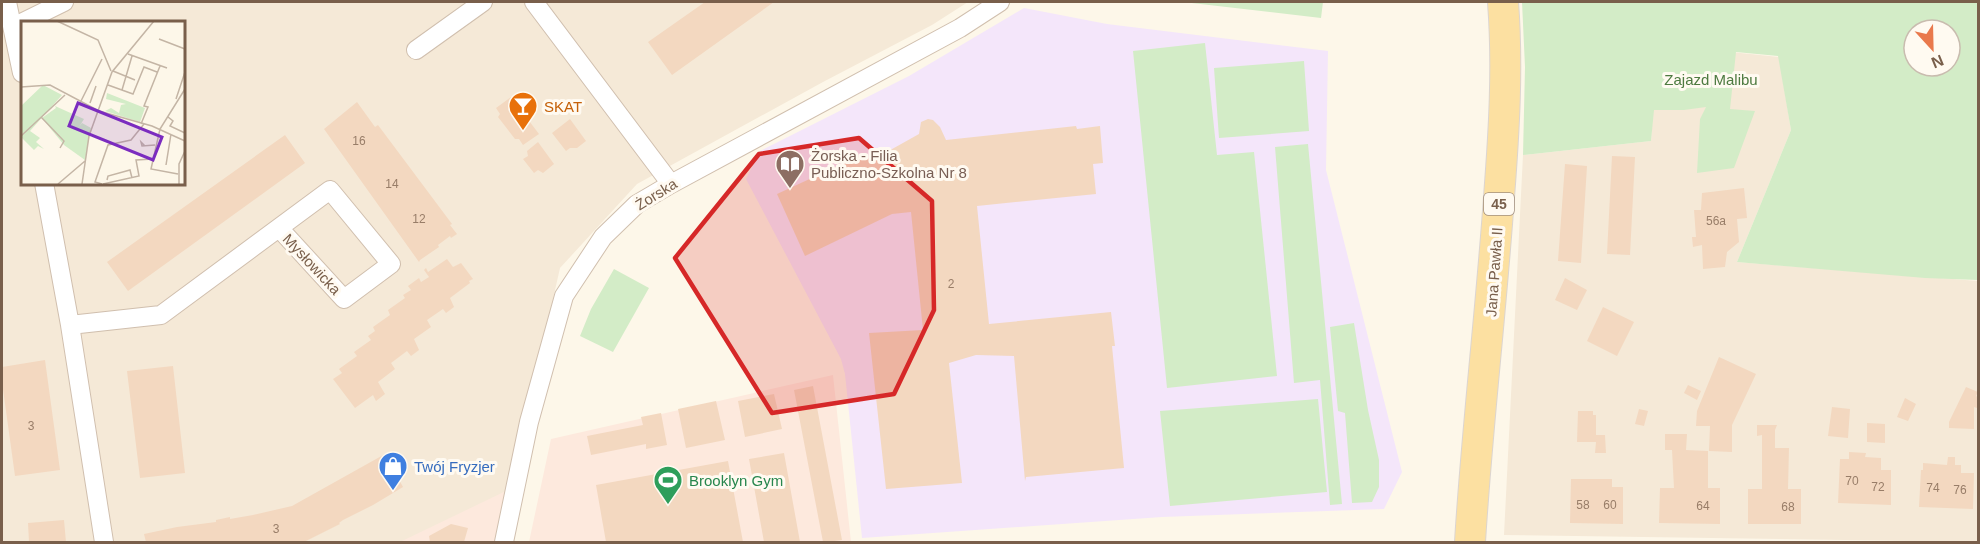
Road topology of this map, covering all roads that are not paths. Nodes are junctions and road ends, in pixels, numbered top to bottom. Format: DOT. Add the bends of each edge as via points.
graph roads {
  1 [pos="7,2"];
  2 [pos="63,2"];
  3 [pos="483,2"];
  4 [pos="534,2"];
  5 [pos="1000,2"];
  6 [pos="1503,2"];
  7 [pos="26,21"];
  8 [pos="21,23"];
  9 [pos="14,27"];
  10 [pos="416,50"];
  11 [pos="21,67"];
  12 [pos="44,184"];
  13 [pos="671,184"];
  14 [pos="279,228"];
  15 [pos="70,325"];
  16 [pos="104,543"];
  17 [pos="504,543"];
  18 [pos="1470,543"];
  1 -- 9 [label="street"];
  2 -- 7 [label="street"];
  3 -- 10 [label="street"];
  4 -- 13 [label="street"];
  5 -- 13 [label="street, Żorska" via="960,28"];
  6 -- 18 [label="main road, Jana Pawła II / 45" via="1503,142"];
  8 -- 9 [label="street"];
  9 -- 11 [label="street"];
  12 -- 15 [label="street"];
  13 -- 17 [label="street, Żorska" via="637,204 603,237 564,296 529,422"];
  14 -- 14 [label="street, Mysłowicka" via="330,190 391,264 344,299"];
  14 -- 15 [label="street, Mysłowicka" via="161,315"];
  15 -- 16 [label="street"];
}
